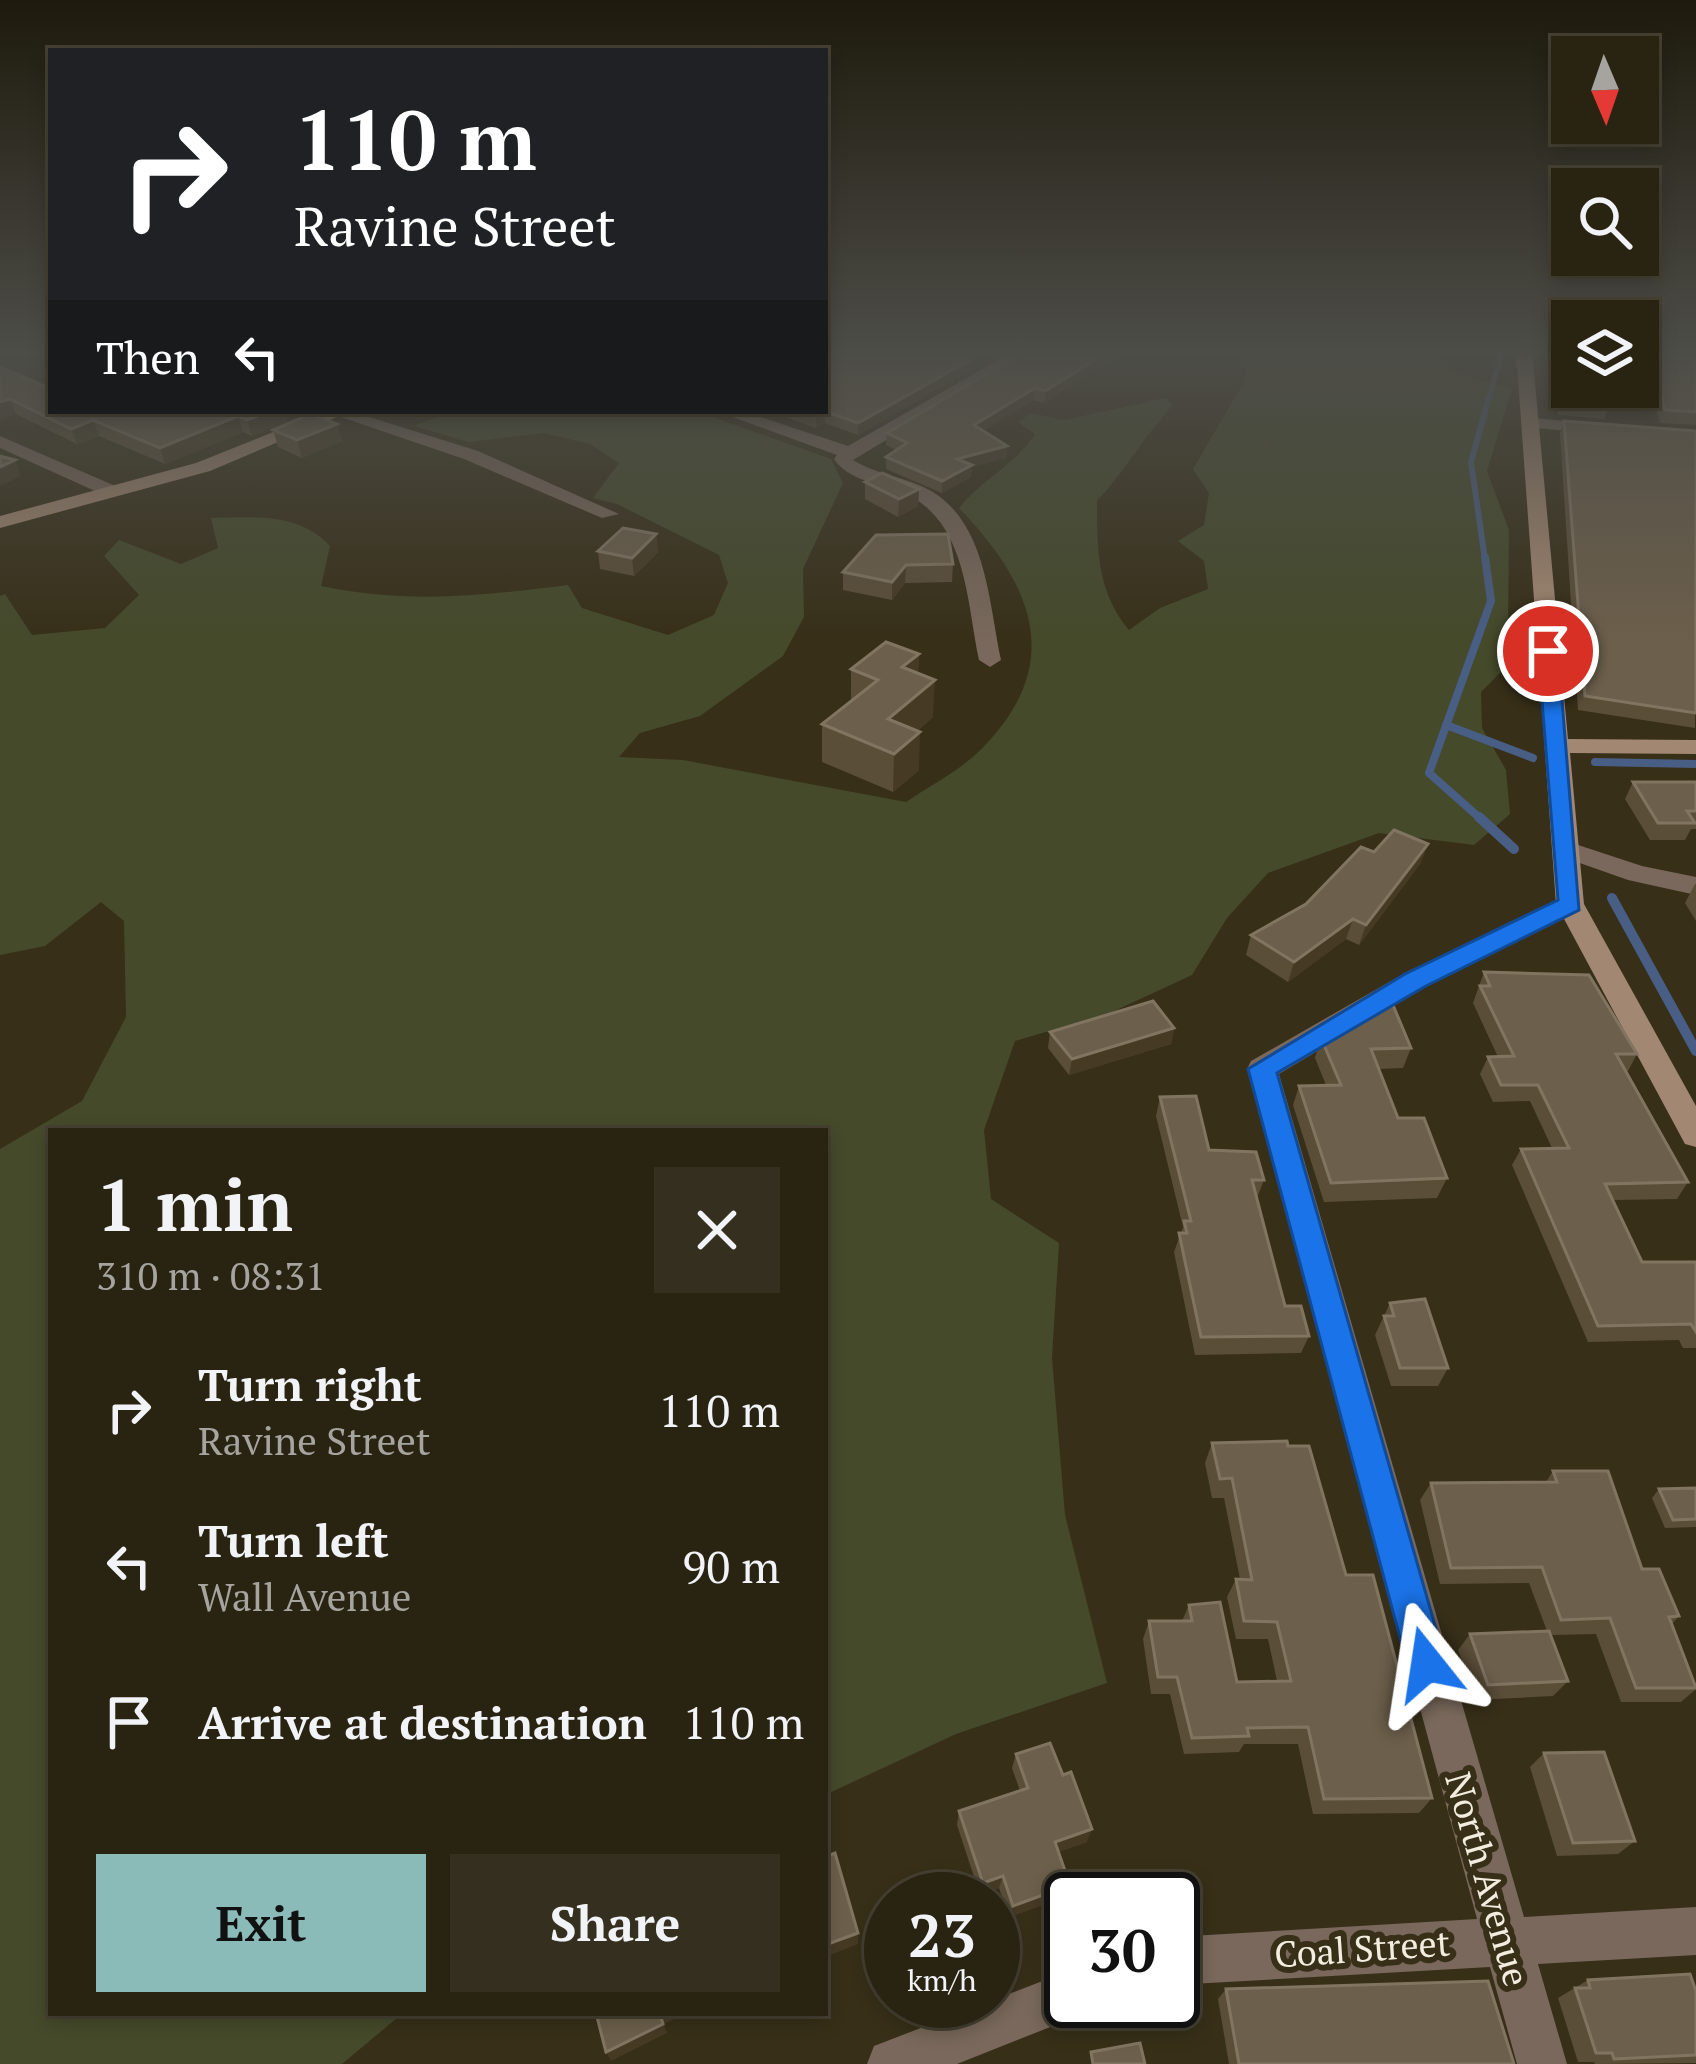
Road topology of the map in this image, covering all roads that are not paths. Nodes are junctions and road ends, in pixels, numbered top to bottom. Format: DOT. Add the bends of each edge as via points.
graph roads {
  1 [pos="14,447"];
  2 [pos="256,447"];
  3 [pos="448,447"];
  4 [pos="836,447"];
  5 [pos="858,447"];
  6 [pos="1534,447"];
  7 [pos="850,452"];
  8 [pos="113,492"];
  9 [pos="609,514"];
  10 [pos="0,522"];
  11 [pos="991,660"];
  12 [pos="1557,746"];
  13 [pos="1696,747"];
  14 [pos="1566,849"];
  15 [pos="1696,886"];
  16 [pos="1570,904"];
  17 [pos="1696,1135"];
  18 [pos="1696,1931"];
  19 [pos="1503,1938"];
  20 [pos="1200,1958"];
  21 [pos="1044,2005"];
  22 [pos="892,2064"];
  23 [pos="1542,2064"];
  1 -- 8 [label="street"];
  2 -- 8 [label="street"];
  3 -- 9 [label="street"];
  4 -- 7 [label="street"];
  5 -- 7 [label="street"];
  6 -- 12 [label="street"];
  7 -- 11 [label="street" via="848,466 931,498 951,515 967,544"];
  8 -- 10 [label="street"];
  12 -- 13 [label="street"];
  12 -- 14 [label="street"];
  14 -- 15 [label="street"];
  14 -- 16 [label="street"];
  16 -- 17 [label="street"];
  16 -- 19 [label="street, North Avenue" via="1415,980 1262,1069"];
  18 -- 19 [label="street, Coal Street"];
  19 -- 20 [label="street, Coal Street"];
  19 -- 23 [label="street, North Avenue"];
  21 -- 22 [label="street"];
}
